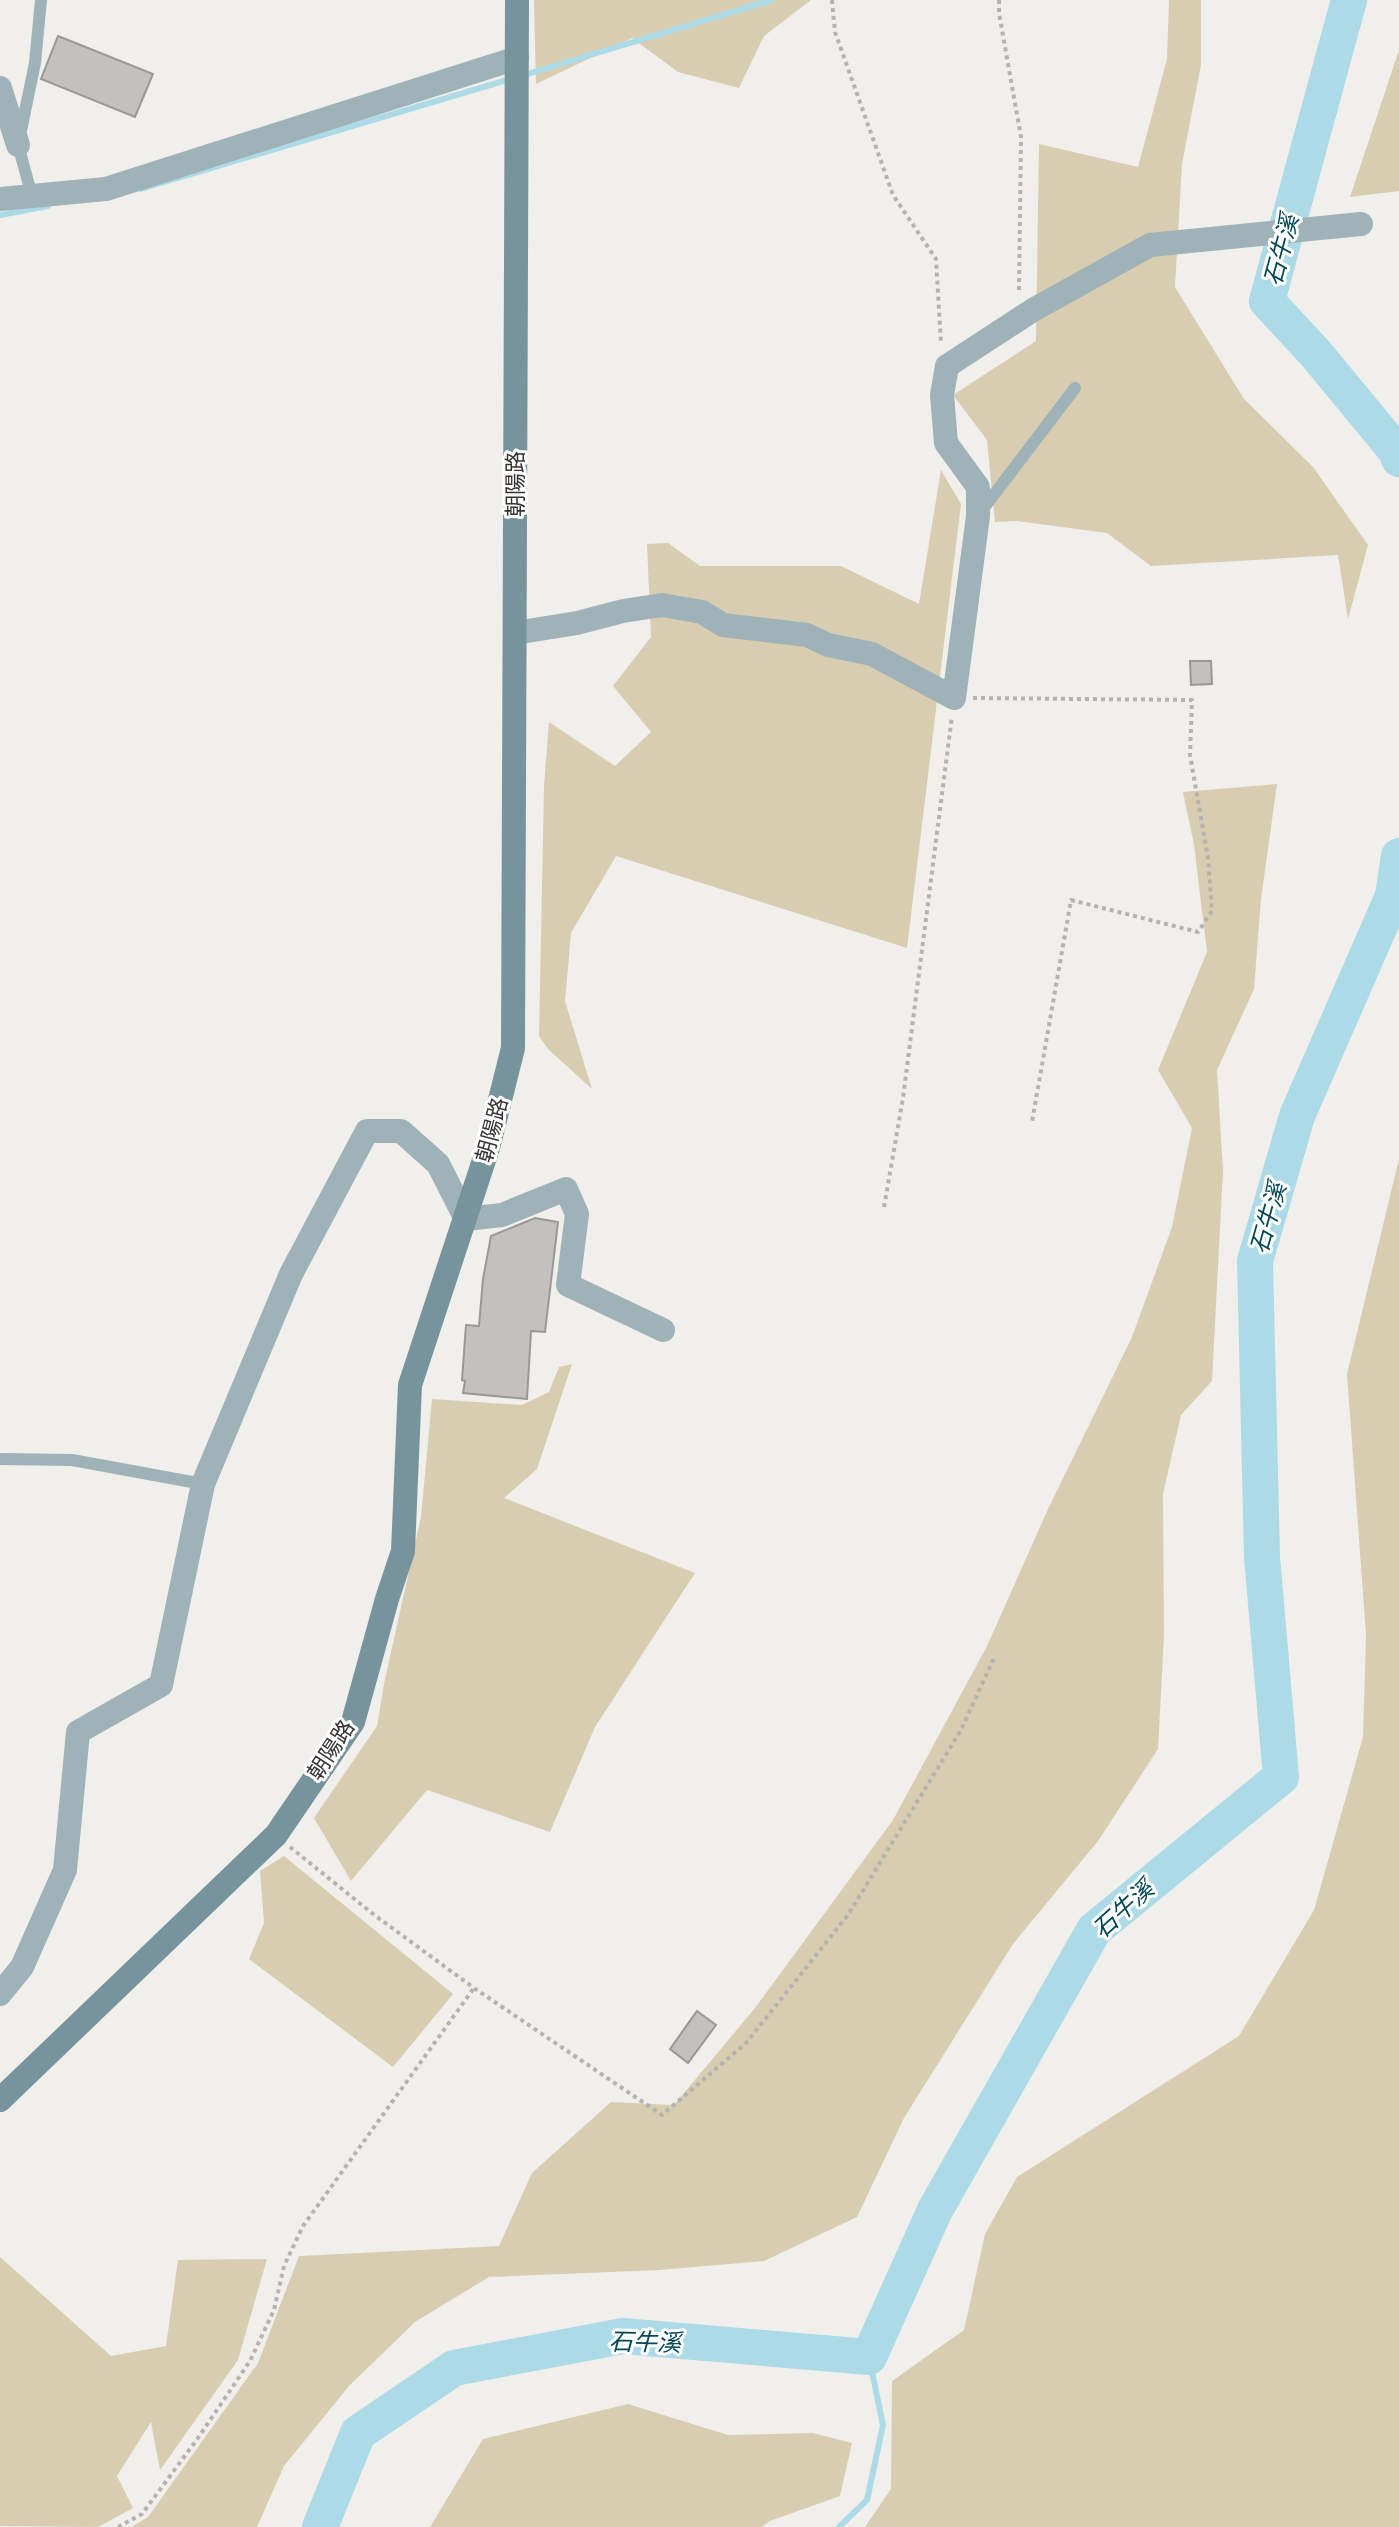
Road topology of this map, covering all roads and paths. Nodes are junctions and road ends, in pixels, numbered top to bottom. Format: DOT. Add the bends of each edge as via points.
graph roads {
  1 [pos="41,0"];
  2 [pos="517,0"];
  3 [pos="832,0"];
  4 [pos="999,0"];
  5 [pos="517,58"];
  6 [pos="0,88"];
  7 [pos="18,145"];
  8 [pos="32,196"];
  9 [pos="0,199"];
  10 [pos="1361,224"];
  11 [pos="1019,319"];
  12 [pos="947,366"];
  13 [pos="1075,388"];
  14 [pos="978,516"];
  15 [pos="515,633"];
  16 [pos="954,698"];
  17 [pos="1032,1122"];
  18 [pos="884,1207"];
  19 [pos="466,1219"];
  20 [pos="663,1330"];
  21 [pos="0,1459"];
  22 [pos="203,1484"];
  23 [pos="994,1658"];
  24 [pos="276,1835"];
  25 [pos="474,1988"];
  26 [pos="0,1994"];
  27 [pos="0,2100"];
  28 [pos="118,2527"];
  1 -- 7 [label="lane"];
  2 -- 5 [label="main road, 朝陽路"];
  3 -- 12 [label="path" via="835,32 893,195 936,259 939,336"];
  4 -- 11 [label="path" via="1021,137"];
  5 -- 8 [label="street" via="106,189"];
  5 -- 15 [label="main road, 朝陽路"];
  6 -- 7 [label="street"];
  7 -- 8 [label="lane"];
  8 -- 9 [label="street"];
  10 -- 11 [label="street" via="1150,245"];
  11 -- 12 [label="street"];
  12 -- 14 [label="street" via="942,395 946,443 978,487"];
  13 -- 14 [label="lane"];
  14 -- 16 [label="street"];
  15 -- 16 [label="street" via="662,605 702,612 723,625 807,635 872,654"];
  15 -- 19 [label="main road, 朝陽路" via="513,1048"];
  16 -- 17 [label="path" via="1192,700 1190,755 1212,911 1198,932 1071,900"];
  16 -- 18 [label="path"];
  19 -- 20 [label="street" via="502,1215 566,1189 577,1214 568,1285"];
  19 -- 22 [label="street" via="438,1164 401,1131 367,1131 291,1274"];
  19 -- 24 [label="main road, 朝陽路" via="410,1385 403,1551 353,1722"];
  21 -- 22 [label="lane" via="72,1460"];
  22 -- 26 [label="street" via="161,1685 78,1732 65,1870 22,1967"];
  23 -- 25 [label="path" via="961,1730 848,1915 746,2043 662,2115"];
  24 -- 25 [label="path"];
  24 -- 27 [label="main road, 朝陽路"];
  25 -- 28 [label="path" via="303,2226 284,2266 274,2310 241,2374 142,2514"];
}
